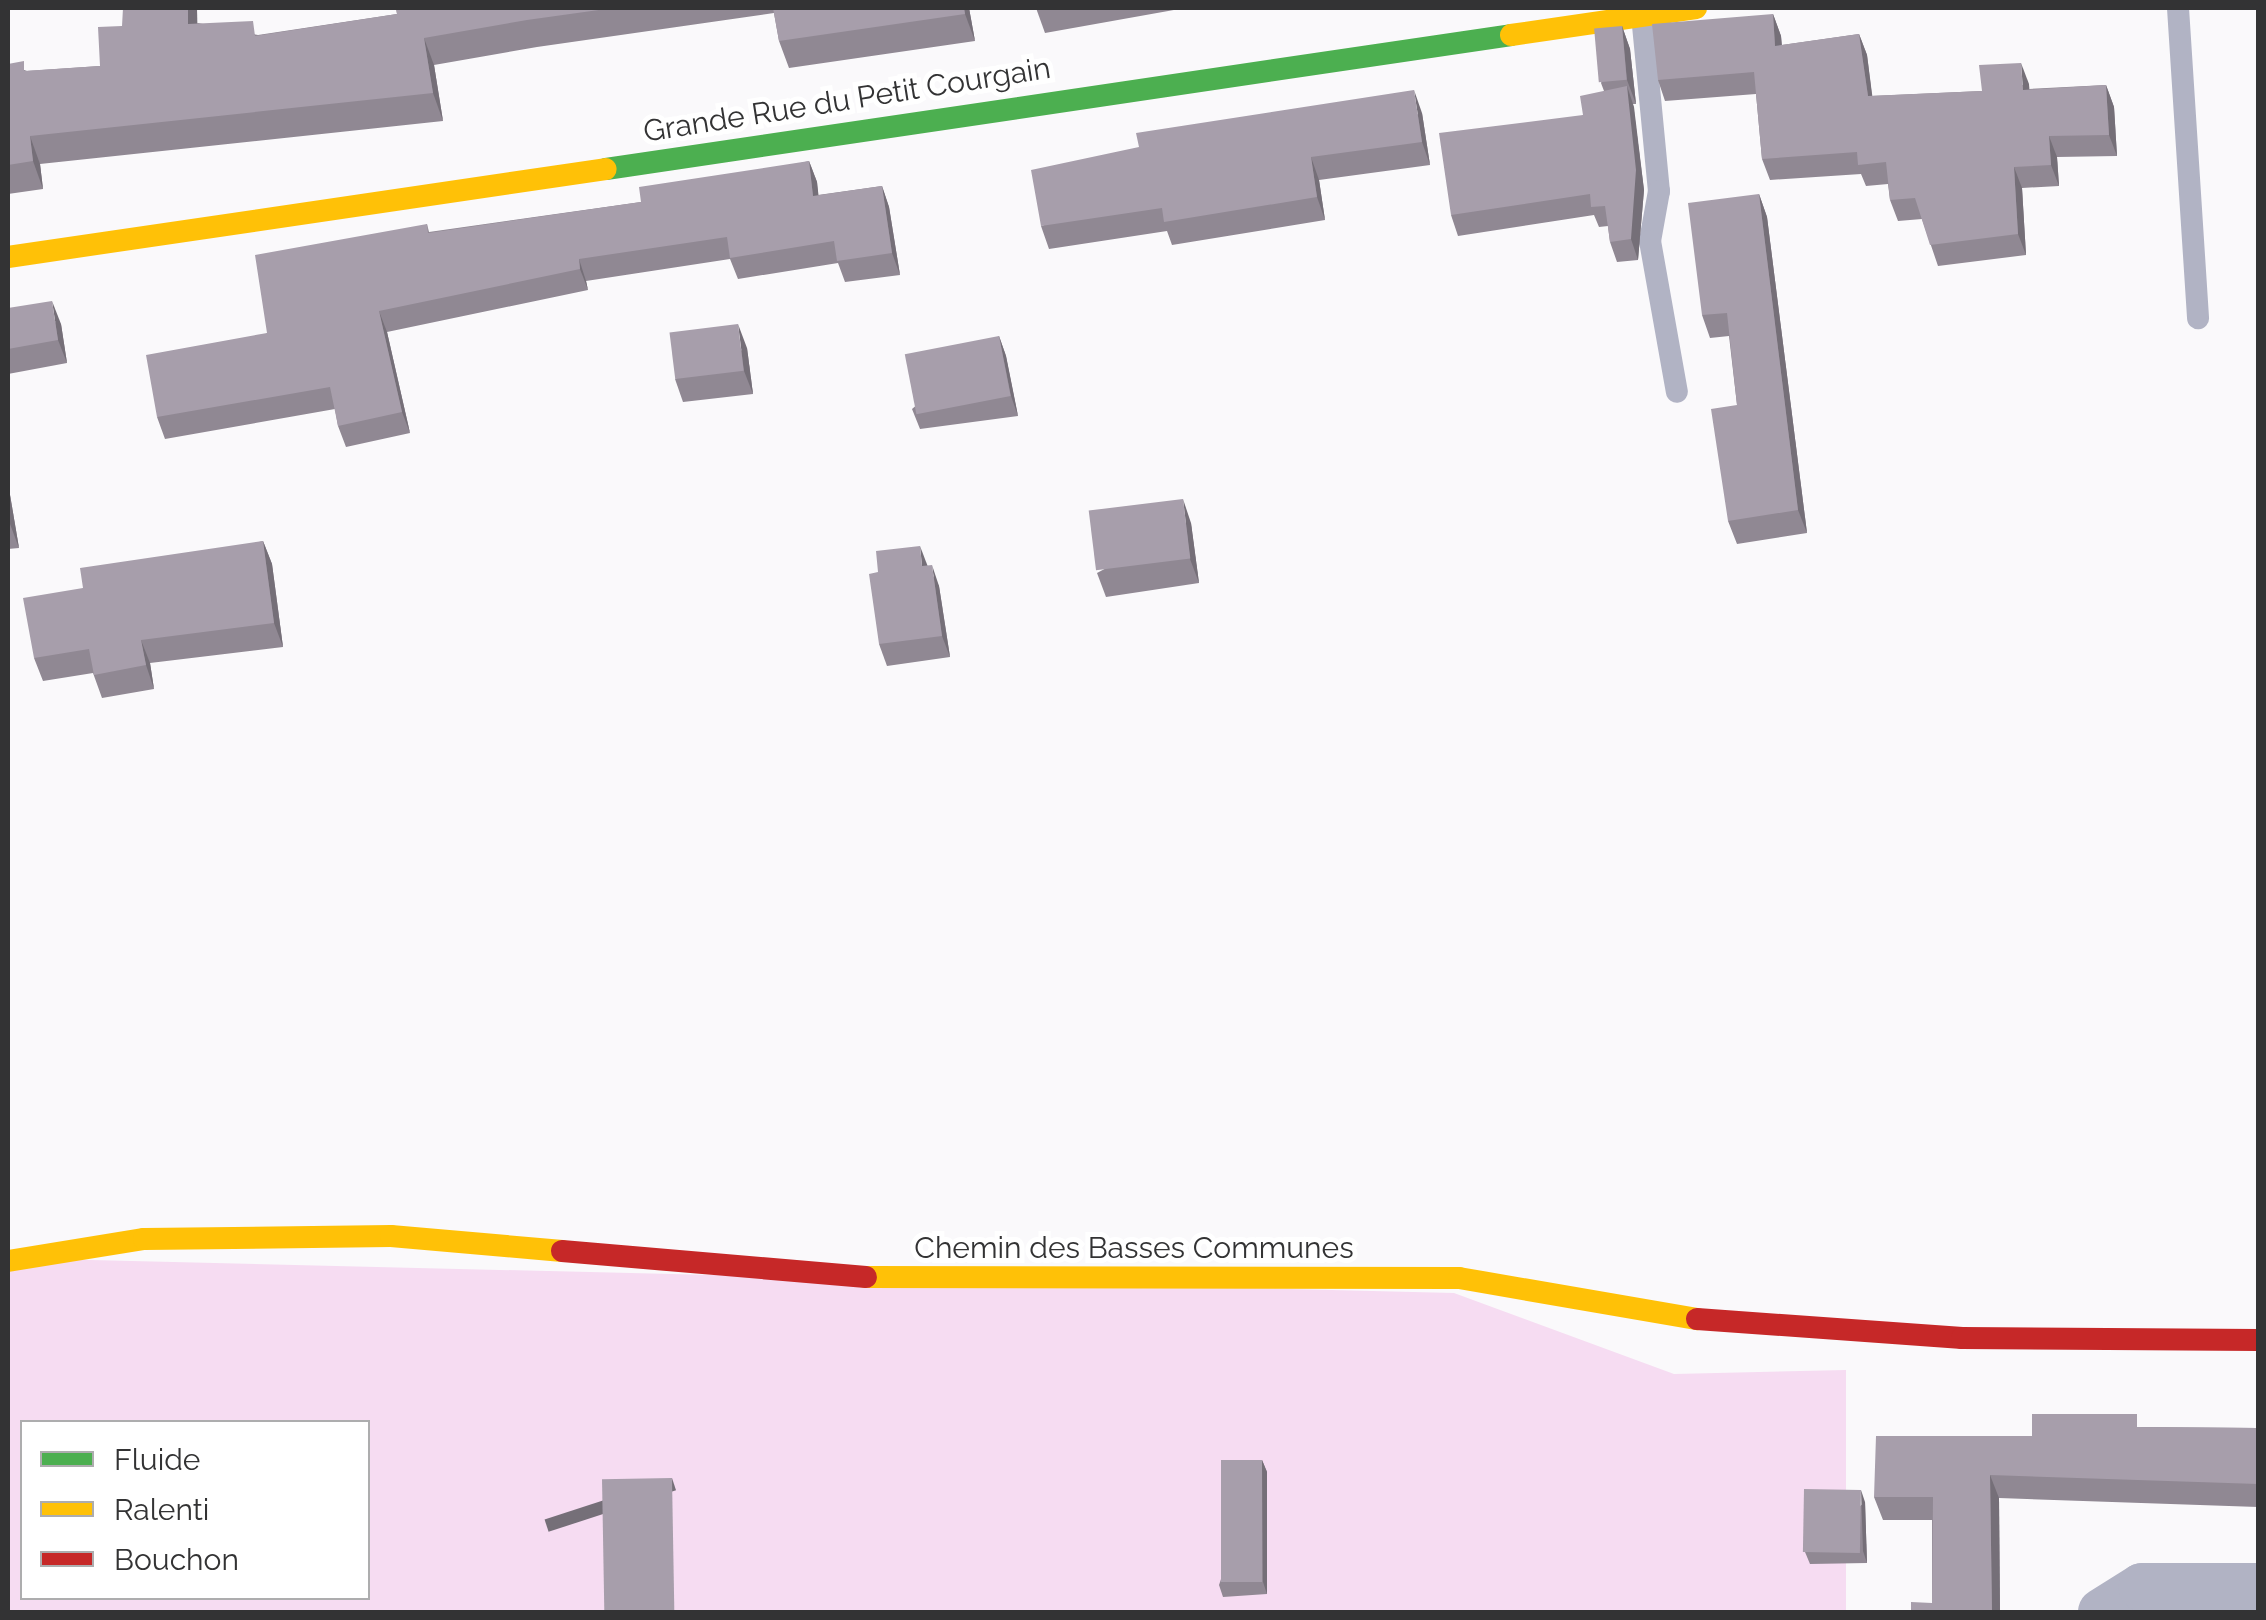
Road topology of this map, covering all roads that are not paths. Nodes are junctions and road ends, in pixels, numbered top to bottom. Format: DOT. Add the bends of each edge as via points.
graph roads {
  1 [pos="1696,8"];
  2 [pos="2178,8"];
  3 [pos="1642,12"];
  4 [pos="1586,13"];
  5 [pos="8,257"];
  6 [pos="2198,318"];
  7 [pos="1677,392"];
  8 [pos="8,1261"];
  9 [pos="2258,1340"];
  10 [pos="2258,1586"];
  11 [pos="2102,1612"];
  1 -- 3 [label="street, Grande Rue du Petit Courgain"];
  2 -- 6 [label="lane"];
  3 -- 4 [label="street, Grande Rue du Petit Courgain"];
  3 -- 7 [label="lane" via="1659,191 1650,241"];
  4 -- 5 [label="street, Grande Rue du Petit Courgain"];
  8 -- 9 [label="street, Chemin des Basses Communes" via="144,1239 391,1236 878,1278 1459,1278 1634,1316 1962,1338"];
  10 -- 11 [label="street" via="2142,1587"];
}
